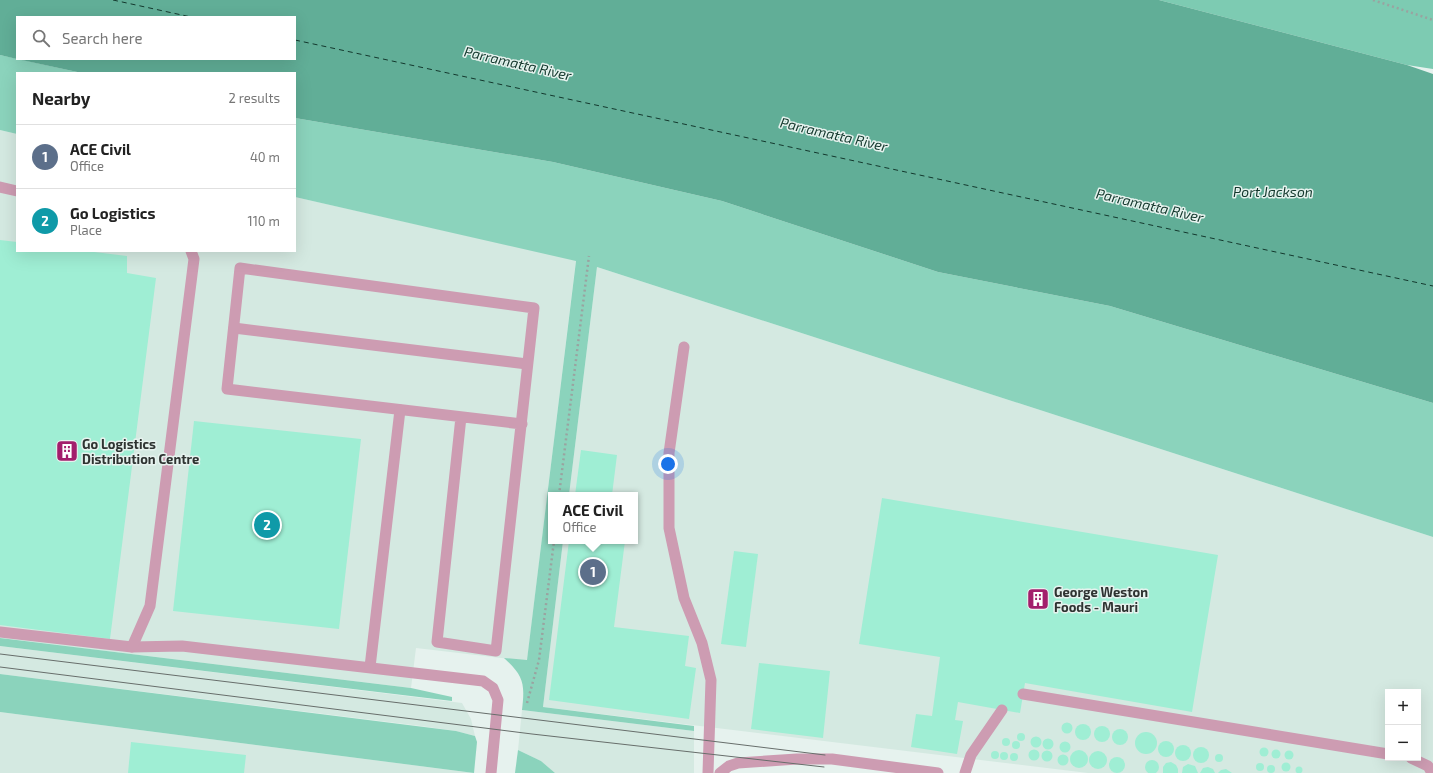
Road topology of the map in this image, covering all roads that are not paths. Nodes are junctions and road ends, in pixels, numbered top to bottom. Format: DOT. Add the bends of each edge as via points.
graph roads {
  1 [pos="0,187"];
  2 [pos="16,191"];
  3 [pos="191,252"];
  4 [pos="234,328"];
  5 [pos="684,347"];
  6 [pos="527,364"];
  7 [pos="400,410"];
  8 [pos="461,417"];
  9 [pos="522,424"];
  10 [pos="0,632"];
  11 [pos="132,648"];
  12 [pos="370,667"];
  13 [pos="1023,694"];
  14 [pos="1002,710"];
  15 [pos="1385,754"];
  16 [pos="1417,761"];
  17 [pos="491,773"];
  18 [pos="708,773"];
  19 [pos="720,773"];
  20 [pos="938,773"];
  21 [pos="965,773"];
  22 [pos="1432,773"];
  1 -- 2 [label="lane"];
  3 -- 11 [label="lane" via="194,259 150,606"];
  4 -- 6 [label="lane"];
  4 -- 6 [label="lane" via="240,268 534,308"];
  4 -- 7 [label="lane" via="227,389"];
  5 -- 18 [label="lane" via="669,453 669,528 684,598 702,643 711,680"];
  6 -- 9 [label="lane"];
  7 -- 8 [label="lane"];
  7 -- 12 [label="lane"];
  8 -- 9 [label="lane"];
  8 -- 9 [label="lane" via="436,642 496,651"];
  10 -- 11 [label="lane"];
  11 -- 12 [label="lane" via="182,646"];
  12 -- 17 [label="lane" via="483,682 490,686 498,700"];
  13 -- 15 [label="lane"];
  14 -- 21 [label="lane" via="971,755"];
  16 -- 22 [label="lane" via="1428,766"];
  19 -- 20 [label="lane" via="738,763 832,759"];
}
